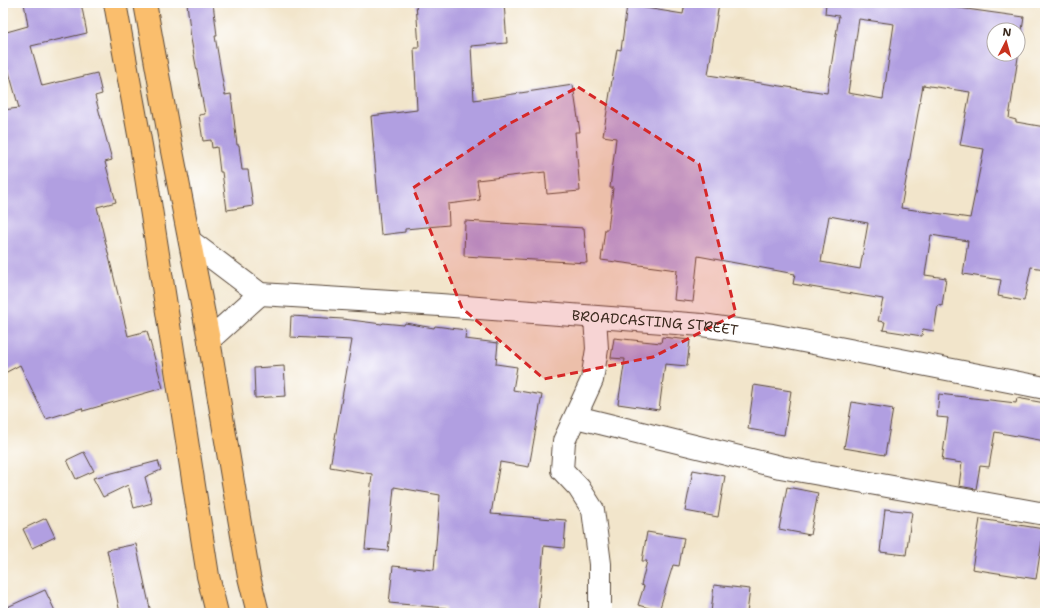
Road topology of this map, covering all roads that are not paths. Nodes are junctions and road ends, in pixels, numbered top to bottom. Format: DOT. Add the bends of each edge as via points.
graph roads {
  1 [pos="115,3"];
  2 [pos="145,3"];
  3 [pos="190,241"];
  4 [pos="260,294"];
  5 [pos="595,317"];
  6 [pos="209,340"];
  7 [pos="1045,388"];
  8 [pos="576,417"];
  9 [pos="1045,514"];
  10 [pos="217,613"];
  11 [pos="258,613"];
  12 [pos="600,613"];
  1 -- 10 [label="highway" via="142,151 208,576"];
  2 -- 3 [label="highway"];
  3 -- 4 [label="street"];
  3 -- 6 [label="highway"];
  4 -- 5 [label="street, BROADCASTING STREET"];
  4 -- 6 [label="street"];
  5 -- 7 [label="street, BROADCASTING STREET" via="702,325 772,335"];
  5 -- 8 [label="street" via="597,349 592,380"];
  6 -- 11 [label="highway" via="249,577"];
  8 -- 9 [label="street" via="780,467"];
  8 -- 12 [label="street" via="564,441 562,470 593,510 600,564"];
}
